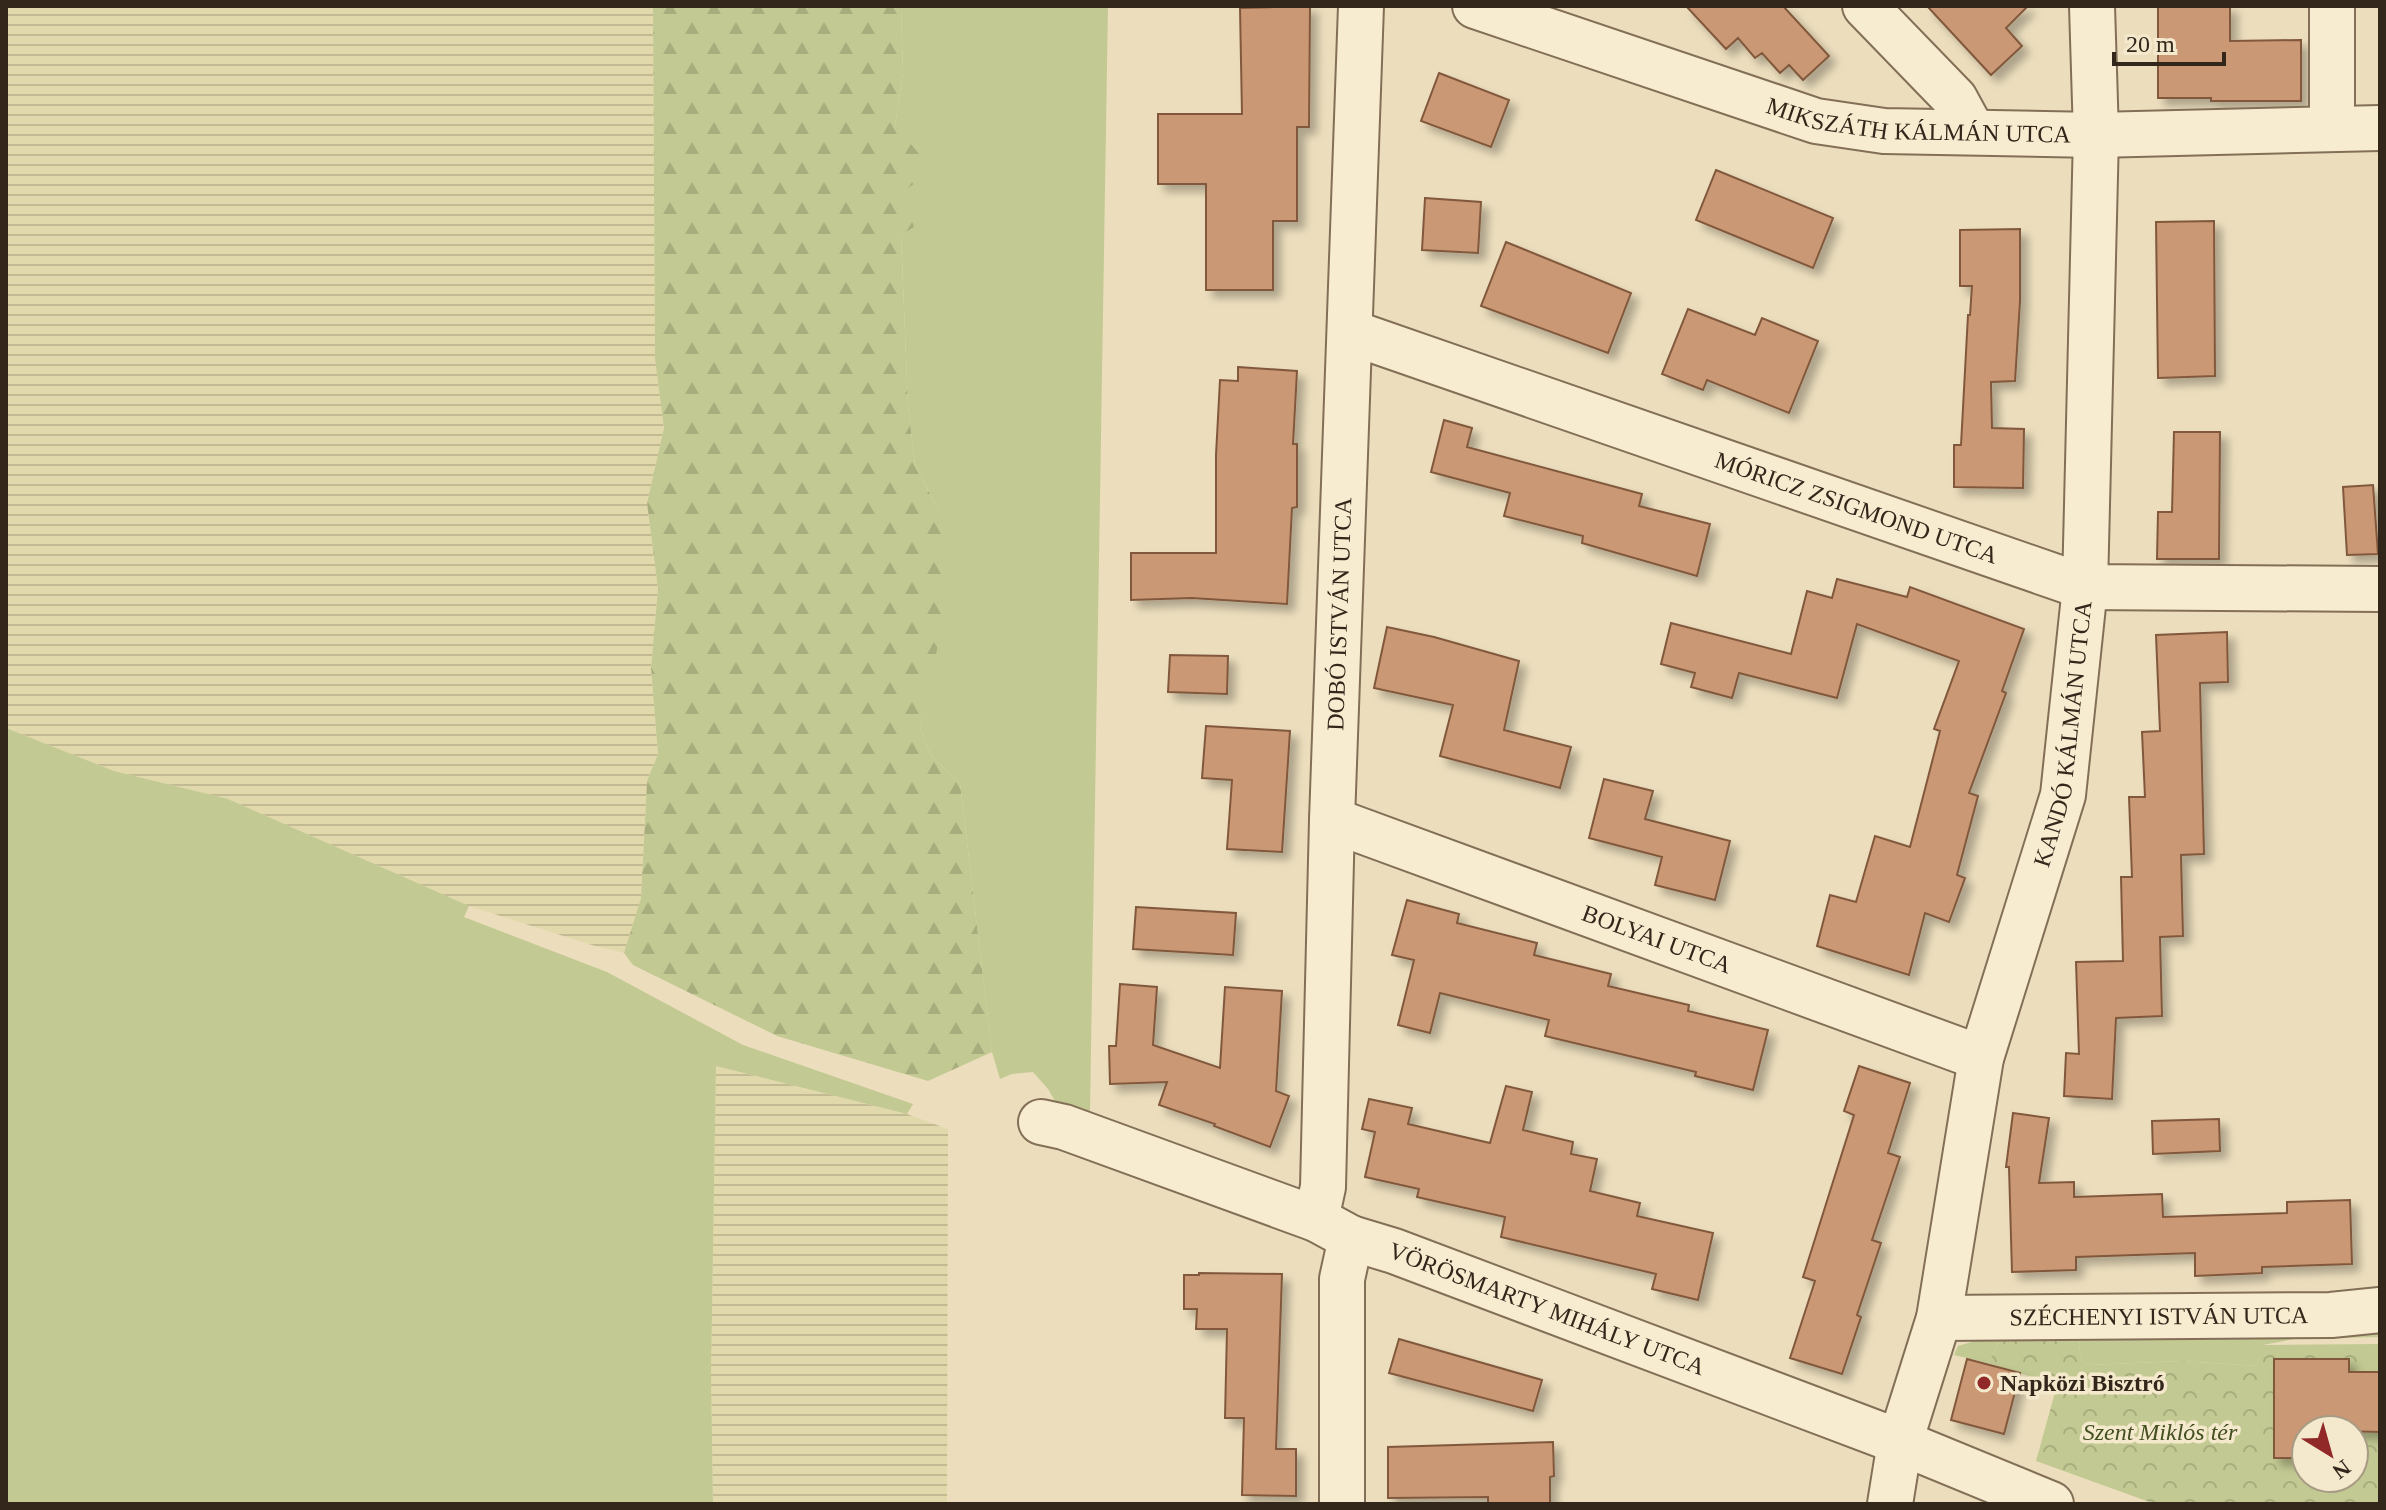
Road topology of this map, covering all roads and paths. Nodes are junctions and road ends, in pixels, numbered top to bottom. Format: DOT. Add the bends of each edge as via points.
graph roads {
  1 [pos="1361,6"];
  2 [pos="1475,6"];
  3 [pos="1865,6"];
  4 [pos="2092,6"];
  5 [pos="2332,6"];
  6 [pos="2332,128"];
  7 [pos="2380,128"];
  8 [pos="1973,132"];
  9 [pos="2096,135"];
  10 [pos="1350,332"];
  11 [pos="2085,587"];
  12 [pos="2380,589"];
  13 [pos="1332,820"];
  14 [pos="1981,1058"];
  15 [pos="1041,1122"];
  16 [pos="1334,1229"];
  17 [pos="2380,1310"];
  18 [pos="1939,1318"];
  19 [pos="1900,1442"];
  20 [pos="1342,1504"];
  21 [pos="1890,1504"];
  22 [pos="2051,1504"];
  1 -- 10 [label="street, DOBÓ ISTVÁN UTCA"];
  2 -- 8 [label="street, MIKSZÁTH KÁLMÁN UTCA" via="1816,121 1884,131"];
  3 -- 8 [label="street" via="1955,99"];
  4 -- 9 [label="street, KANDÓ KÁLMÁN UTCA"];
  5 -- 6 [label="street"];
  6 -- 7 [label="street, MIKSZÁTH KÁLMÁN UTCA"];
  6 -- 9 [label="street, MIKSZÁTH KÁLMÁN UTCA"];
  8 -- 9 [label="street, MIKSZÁTH KÁLMÁN UTCA"];
  9 -- 11 [label="street, KANDÓ KÁLMÁN UTCA"];
  10 -- 11 [label="street, MÓRICZ ZSIGMOND UTCA"];
  10 -- 13 [label="street, DOBÓ ISTVÁN UTCA"];
  11 -- 12 [label="street, MÓRICZ ZSIGMOND UTCA"];
  11 -- 14 [label="street, KANDÓ KÁLMÁN UTCA" via="2063,795"];
  13 -- 14 [label="street, BOLYAI UTCA"];
  13 -- 16 [label="street, DOBÓ ISTVÁN UTCA" via="1323,1187"];
  14 -- 18 [label="street, KANDÓ KÁLMÁN UTCA"];
  15 -- 16 [label="street, VÖRÖSMARTY MIHÁLY UTCA"];
  16 -- 19 [label="street, VÖRÖSMARTY MIHÁLY UTCA"];
  16 -- 20 [label="street, DOBÓ ISTVÁN UTCA" via="1342,1279"];
  17 -- 18 [label="street, SZÉCHENYI ISTVÁN UTCA" via="2331,1315"];
  18 -- 19 [label="street, KANDÓ KÁLMÁN UTCA"];
  19 -- 21 [label="street, KANDÓ KÁLMÁN UTCA"];
  19 -- 22 [label="street, VÖRÖSMARTY MIHÁLY UTCA"];
}
